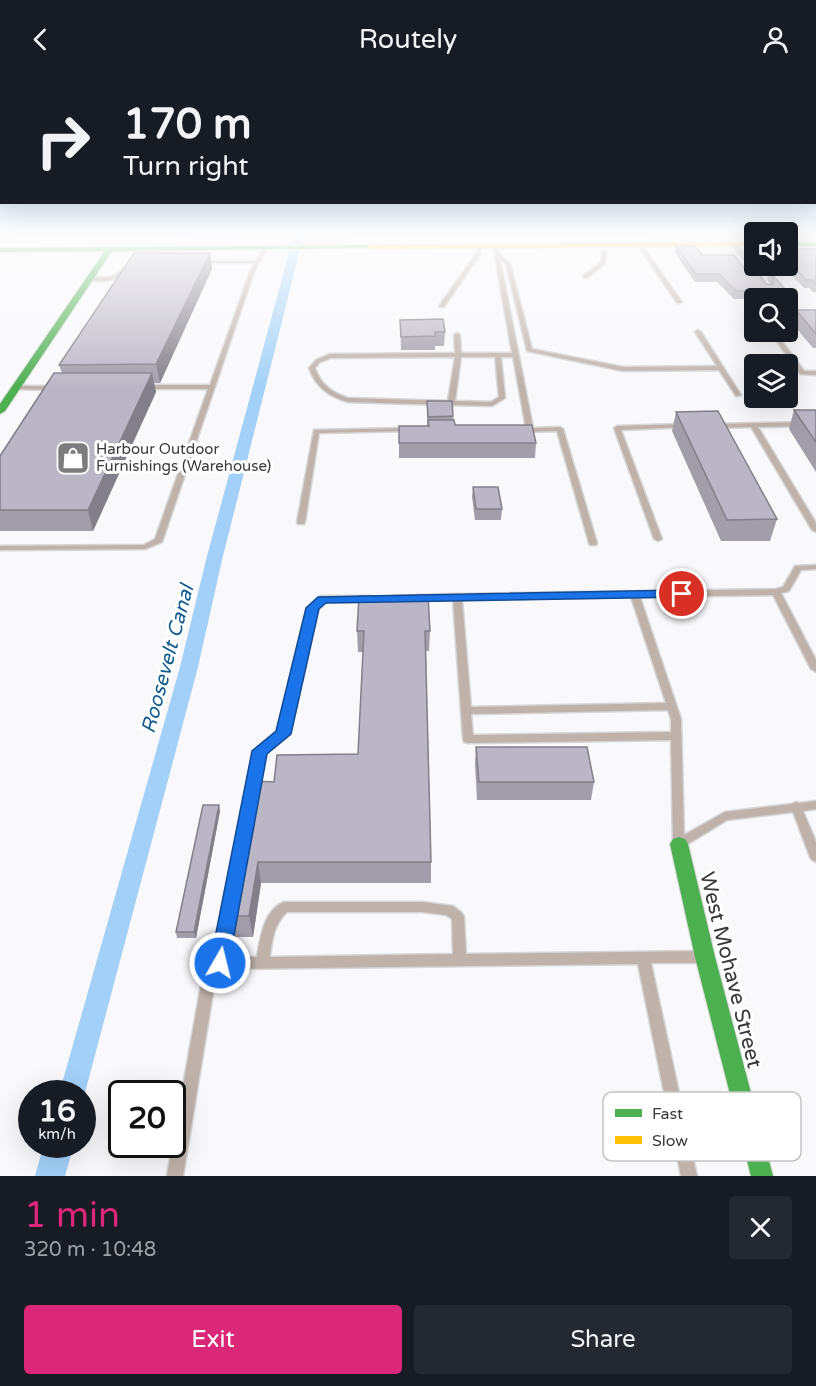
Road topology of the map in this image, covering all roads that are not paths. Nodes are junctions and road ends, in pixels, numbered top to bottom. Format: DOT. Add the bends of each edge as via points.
graph roads {
  1 [pos="86,285"];
  2 [pos="250,285"];
  3 [pos="456,285"];
  4 [pos="502,285"];
  5 [pos="513,285"];
  6 [pos="667,285"];
  7 [pos="679,302"];
  8 [pos="442,306"];
  9 [pos="816,318"];
  10 [pos="798,319"];
  11 [pos="698,332"];
  12 [pos="457,335"];
  13 [pos="780,342"];
  14 [pos="458,355"];
  15 [pos="498,355"];
  16 [pos="514,355"];
  17 [pos="721,368"];
  18 [pos="816,373"];
  19 [pos="132,387"];
  20 [pos="213,387"];
  21 [pos="16,388"];
  22 [pos="62,388"];
  23 [pos="738,395"];
  24 [pos="451,405"];
  25 [pos="0,411"];
  26 [pos="816,424"];
  27 [pos="753,425"];
  28 [pos="696,426"];
  29 [pos="707,426"];
  30 [pos="416,430"];
  31 [pos="518,430"];
  32 [pos="530,430"];
  33 [pos="301,522"];
  34 [pos="816,530"];
  35 [pos="658,539"];
  36 [pos="593,543"];
  37 [pos="0,548"];
  38 [pos="816,567"];
  39 [pos="776,592"];
  40 [pos="635,595"];
  41 [pos="457,597"];
  42 [pos="401,598"];
  43 [pos="378,599"];
  44 [pos="816,669"];
  45 [pos="672,706"];
  46 [pos="466,711"];
  47 [pos="676,736"];
  48 [pos="816,805"];
  49 [pos="796,806"];
  50 [pos="679,844"];
  51 [pos="816,857"];
  52 [pos="643,957"];
  53 [pos="705,957"];
  54 [pos="460,960"];
  55 [pos="220,963"];
  56 [pos="262,963"];
  57 [pos="671,1092"];
  58 [pos="740,1092"];
  59 [pos="686,1161"];
  60 [pos="758,1161"];
  61 [pos="175,1176"];
  62 [pos="689,1176"];
  63 [pos="762,1176"];
  1 -- 21 [label="main road"];
  2 -- 20 [label="lane"];
  3 -- 8 [label="lane"];
  4 -- 16 [label="lane"];
  5 -- 17 [label="lane" via="529,350 623,369"];
  6 -- 7 [label="lane"];
  9 -- 10 [label="lane"];
  11 -- 17 [label="lane"];
  12 -- 14 [label="lane"];
  13 -- 18 [label="lane" via="802,373"];
  14 -- 15 [label="lane"];
  14 -- 24 [label="lane"];
  14 -- 24 [label="lane" via="330,356 312,368 327,392 348,400"];
  15 -- 16 [label="lane"];
  15 -- 24 [label="lane" via="502,398 492,404"];
  16 -- 32 [label="lane"];
  17 -- 23 [label="lane"];
  19 -- 20 [label="lane"];
  20 -- 37 [label="lane" via="159,540 145,546"];
  21 -- 22 [label="lane"];
  21 -- 25 [label="main road"];
  26 -- 27 [label="lane"];
  27 -- 29 [label="lane"];
  27 -- 34 [label="lane"];
  28 -- 35 [label="lane" via="617,428"];
  30 -- 33 [label="lane" via="316,432"];
  31 -- 32 [label="lane"];
  32 -- 36 [label="lane" via="560,429"];
  38 -- 39 [label="lane" via="798,568 786,589"];
  39 -- 40 [label="lane"];
  39 -- 44 [label="lane"];
  40 -- 41 [label="lane"];
  40 -- 45 [label="lane"];
  41 -- 42 [label="lane"];
  41 -- 46 [label="lane"];
  43 -- 55 [label="lane" via="322,599 313,608 283,734 260,751"];
  45 -- 46 [label="lane"];
  45 -- 47 [label="lane"];
  46 -- 47 [label="lane" via="468,739"];
  47 -- 50 [label="lane"];
  48 -- 49 [label="lane"];
  49 -- 50 [label="lane" via="725,816"];
  49 -- 51 [label="lane"];
  50 -- 53 [label="main road, West Mohave Street"];
  52 -- 53 [label="lane"];
  52 -- 54 [label="lane"];
  52 -- 57 [label="lane"];
  53 -- 58 [label="main road, West Mohave Street"];
  54 -- 56 [label="lane"];
  54 -- 56 [label="lane" via="458,917 449,910 284,907 276,913 266,936"];
  55 -- 56 [label="lane"];
  55 -- 61 [label="lane" via="208,979"];
  59 -- 62 [label="lane"];
  60 -- 63 [label="main road, West Mohave Street"];
}
